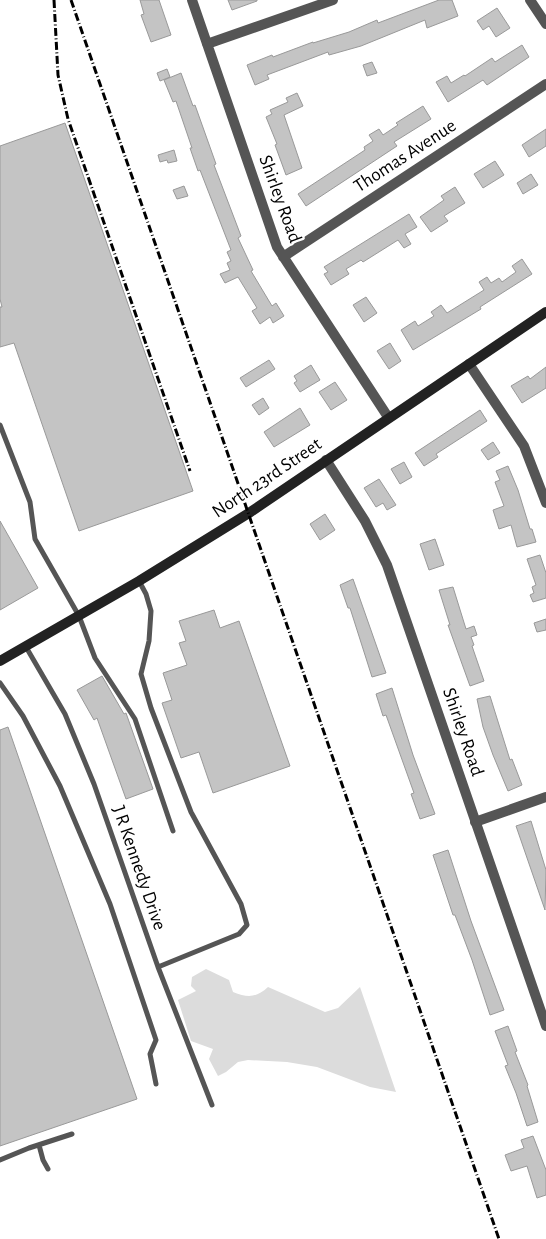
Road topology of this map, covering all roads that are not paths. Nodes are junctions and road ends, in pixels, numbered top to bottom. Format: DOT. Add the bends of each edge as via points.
graph roads {
  1 [pos="192,0"];
  2 [pos="333,0"];
  3 [pos="530,0"];
  4 [pos="546,24"];
  5 [pos="207,44"];
  6 [pos="546,84"];
  7 [pos="283,257"];
  8 [pos="546,312"];
  9 [pos="469,364"];
  10 [pos="388,417"];
  11 [pos="0,425"];
  12 [pos="326,460"];
  13 [pos="546,503"];
  14 [pos="138,582"];
  15 [pos="79,616"];
  16 [pos="26,647"];
  17 [pos="0,661"];
  18 [pos="0,683"];
  19 [pos="546,797"];
  20 [pos="475,822"];
  21 [pos="173,832"];
  22 [pos="158,967"];
  23 [pos="546,1026"];
  24 [pos="156,1084"];
  25 [pos="212,1105"];
  26 [pos="72,1134"];
  27 [pos="39,1145"];
  28 [pos="0,1160"];
  29 [pos="48,1169"];
  1 -- 5 [label="street, Shirley Road"];
  2 -- 5 [label="street"];
  3 -- 4 [label="street"];
  5 -- 7 [label="street, Shirley Road" via="271,232"];
  6 -- 7 [label="street, Thomas Avenue"];
  7 -- 10 [label="street, Shirley Road"];
  8 -- 9 [label="main road, North 23rd Street"];
  9 -- 10 [label="main road, North 23rd Street"];
  9 -- 13 [label="street" via="524,446"];
  10 -- 12 [label="main road, North 23rd Street"];
  11 -- 15 [label="lane" via="30,502 34,539"];
  12 -- 14 [label="main road, North 23rd Street" via="249,513"];
  12 -- 20 [label="street, Shirley Road" via="365,521 387,564"];
  14 -- 15 [label="main road, North 23rd Street"];
  14 -- 22 [label="lane" via="151,611 149,640 141,674 151,708 191,812 241,904 247,925 239,934"];
  15 -- 16 [label="main road, North 23rd Street"];
  15 -- 21 [label="lane" via="95,658 135,719"];
  16 -- 17 [label="main road, North 23rd Street"];
  16 -- 22 [label="lane, J R Kennedy Drive" via="65,714 76,740"];
  18 -- 24 [label="lane" via="23,716 60,786 110,904 156,1040 150,1054"];
  19 -- 20 [label="street"];
  20 -- 23 [label="street, Shirley Road"];
  22 -- 25 [label="lane, J R Kennedy Drive"];
  26 -- 27 [label="lane"];
  27 -- 28 [label="lane"];
  27 -- 29 [label="lane"];
}
